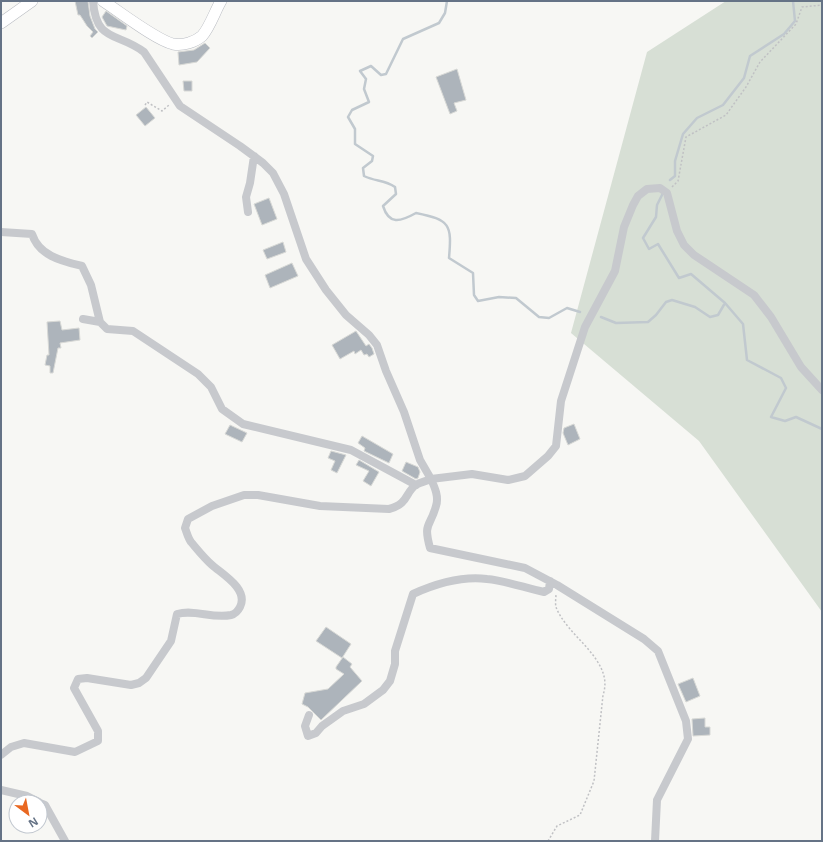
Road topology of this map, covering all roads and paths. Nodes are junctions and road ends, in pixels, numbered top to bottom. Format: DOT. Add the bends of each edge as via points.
graph roads {
  1 [pos="32,1"];
  2 [pos="93,1"];
  3 [pos="103,1"];
  4 [pos="221,1"];
  5 [pos="822,5"];
  6 [pos="1,23"];
  7 [pos="175,100"];
  8 [pos="145,105"];
  9 [pos="254,156"];
  10 [pos="667,193"];
  11 [pos="248,212"];
  12 [pos="1,232"];
  13 [pos="83,319"];
  14 [pos="100,322"];
  15 [pos="822,390"];
  16 [pos="431,479"];
  17 [pos="416,485"];
  18 [pos="553,583"];
  19 [pos="309,715"];
  20 [pos="1,755"];
  21 [pos="1,790"];
  22 [pos="18,794"];
  23 [pos="48,810"];
  24 [pos="65,841"];
  25 [pos="548,841"];
  26 [pos="654,841"];
  1 -- 6 [label="street"];
  2 -- 7 [label="street" via="94,14 99,26 108,34 136,45 144,52"];
  3 -- 4 [label="street" via="160,39 174,44 189,43 203,35"];
  5 -- 10 [label="path" via="802,7 796,24 760,62 726,116 686,137 678,180"];
  7 -- 8 [label="path" via="162,111 147,102"];
  7 -- 9 [label="street" via="180,106"];
  9 -- 11 [label="street" via="246,197"];
  9 -- 16 [label="street" via="273,173 306,259 326,290 346,315 377,345 420,460"];
  10 -- 15 [label="street" via="677,231 684,246 754,295 771,317 800,367"];
  10 -- 16 [label="street" via="660,188 647,189 638,196 633,205 624,227 615,271 585,327 561,401 556,446 548,456 524,476 508,480 472,474"];
  12 -- 14 [label="street" via="32,234 44,252 82,266 91,285"];
  13 -- 14 [label="street"];
  14 -- 17 [label="street" via="107,328 133,331 198,374 212,387 222,409 244,424 351,450"];
  16 -- 17 [label="street"];
  16 -- 18 [label="street" via="437,495 437,506 426,527 430,548 525,568"];
  17 -- 20 [label="street" via="407,498 389,509 320,506 258,495 244,495 212,506 188,519 185,528 189,540 236,586 241,604 238,611 232,615 217,616 191,612 176,614 171,641 146,678 139,683 131,685 87,678 78,679 74,688 98,731 98,741 75,752 24,743 11,747"];
  18 -- 19 [label="street" via="544,592 500,581 469,578 426,588 413,594 395,651 395,664 390,681 383,690 364,704 343,711 316,733 308,736 305,726"];
  18 -- 25 [label="path" via="555,606 570,630 604,672 606,686 594,781 580,815 557,826"];
  18 -- 26 [label="street" via="644,639 658,651 686,721 688,739 657,800"];
  21 -- 22 [label="street"];
  23 -- 24 [label="street"];
}
